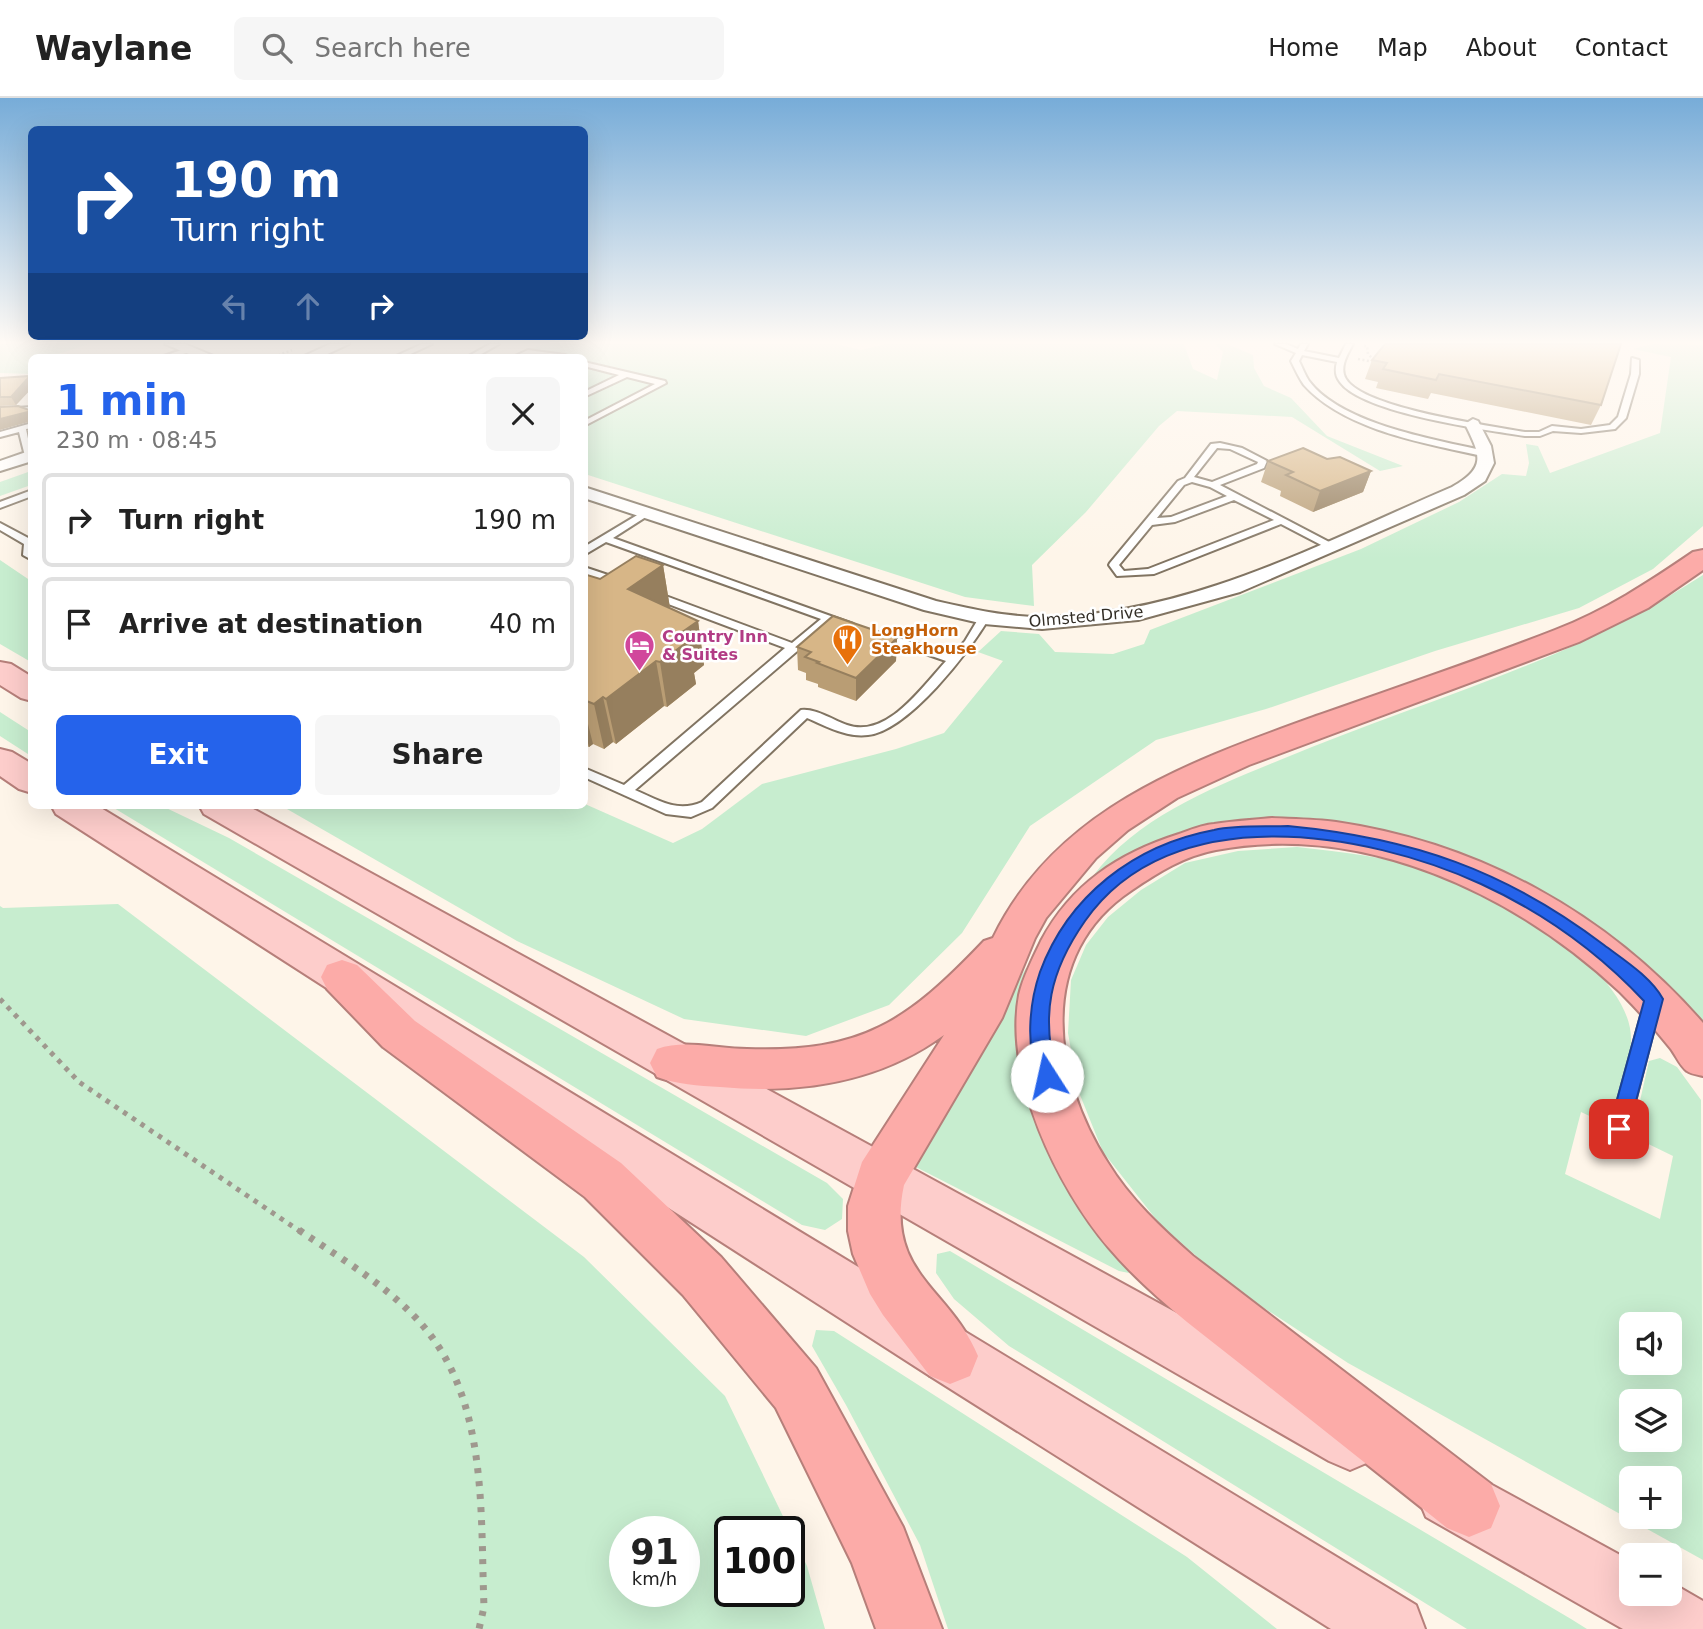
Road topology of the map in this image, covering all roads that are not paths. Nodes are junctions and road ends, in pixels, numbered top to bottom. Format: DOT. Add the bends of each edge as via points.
graph roads {
  1 [pos="1359,415"];
  2 [pos="1436,415"];
  3 [pos="1623,415"];
  4 [pos="1473,424"];
  5 [pos="28,426"];
  6 [pos="22,428"];
  7 [pos="0,435"];
  8 [pos="28,446"];
  9 [pos="1486,454"];
  10 [pos="28,456"];
  11 [pos="0,466"];
  12 [pos="1191,479"];
  13 [pos="1213,485"];
  14 [pos="588,493"];
  15 [pos="28,495"];
  16 [pos="1235,496"];
  17 [pos="0,505"];
  18 [pos="647,513"];
  19 [pos="1281,521"];
  20 [pos="1149,522"];
  21 [pos="0,526"];
  22 [pos="606,539"];
  23 [pos="28,541"];
  24 [pos="1330,546"];
  25 [pos="588,550"];
  26 [pos="1703,558"];
  27 [pos="588,570"];
  28 [pos="829,618"];
  29 [pos="984,618"];
  30 [pos="854,626"];
  31 [pos="866,630"];
  32 [pos="793,647"];
  33 [pos="953,660"];
  34 [pos="0,671"];
  35 [pos="28,688"];
  36 [pos="0,760"];
  37 [pos="588,774"];
  38 [pos="28,778"];
  39 [pos="625,791"];
  40 [pos="75,809"];
  41 [pos="224,809"];
  42 [pos="1015,936"];
  43 [pos="342,977"];
  44 [pos="1654,999"];
  45 [pos="1703,1057"];
  46 [pos="673,1063"];
  47 [pos="1619,1129"];
  48 [pos="880,1179"];
  49 [pos="950,1356"];
  50 [pos="1469,1506"];
  51 [pos="909,1629"];
  52 [pos="1392,1629"];
  53 [pos="1688,1629"];
  1 -- 9 [label="lane" via="1411,436"];
  2 -- 4 [label="lane"];
  3 -- 4 [label="lane" via="1612,427 1552,428 1532,434"];
  4 -- 9 [label="street"];
  5 -- 6 [label="lane"];
  6 -- 7 [label="lane"];
  6 -- 8 [label="lane"];
  9 -- 24 [label="street, Olmsted Drive" via="1488,463 1473,483"];
  10 -- 11 [label="street"];
  12 -- 13 [label="lane"];
  12 -- 13 [label="lane" via="1213,446 1225,444 1263,461 1261,466"];
  12 -- 20 [label="lane" via="1181,483"];
  13 -- 16 [label="lane"];
  14 -- 18 [label="street, Olmsted Drive"];
  15 -- 17 [label="lane"];
  16 -- 19 [label="lane"];
  16 -- 20 [label="lane" via="1172,520"];
  18 -- 22 [label="lane"];
  18 -- 29 [label="street, Olmsted Drive" via="931,606"];
  19 -- 20 [label="lane" via="1150,572 1121,574 1115,565"];
  19 -- 24 [label="lane"];
  21 -- 23 [label="lane"];
  22 -- 25 [label="lane"];
  22 -- 28 [label="lane"];
  24 -- 29 [label="street, Olmsted Drive" via="1233,588 1138,614 1042,623"];
  26 -- 42 [label="highway" via="1645,598 1568,636 1237,757 1164,790 1083,848 1044,891"];
  27 -- 32 [label="lane"];
  28 -- 30 [label="lane"];
  28 -- 32 [label="lane"];
  29 -- 33 [label="lane"];
  31 -- 33 [label="lane"];
  32 -- 39 [label="lane"];
  33 -- 39 [label="lane" via="891,723 874,732 856,732 805,713 707,805 691,812 671,811"];
  34 -- 35 [label="main road"];
  36 -- 38 [label="main road"];
  37 -- 39 [label="lane"];
  40 -- 43 [label="main road"];
  41 -- 46 [label="main road"];
  42 -- 46 [label="highway" via="960,995 916,1031 844,1063 767,1072"];
  42 -- 48 [label="highway" via="987,1005"];
  43 -- 49 [label="main road"];
  43 -- 51 [label="highway" via="399,1034 603,1180 702,1276 796,1388 880,1550"];
  44 -- 45 [label="highway"];
  44 -- 47 [label="lane"];
  44 -- 50 [label="highway" via="1628,972 1559,920 1488,880 1416,853 1349,837 1288,831 1215,835 1167,850 1125,871 1090,902 1058,946 1041,996 1041,1054 1059,1119 1091,1183 1146,1252"];
  46 -- 48 [label="main road"];
  48 -- 49 [label="highway" via="873,1231 884,1270"];
  48 -- 50 [label="main road"];
  49 -- 52 [label="main road"];
  50 -- 53 [label="main road"];
}
